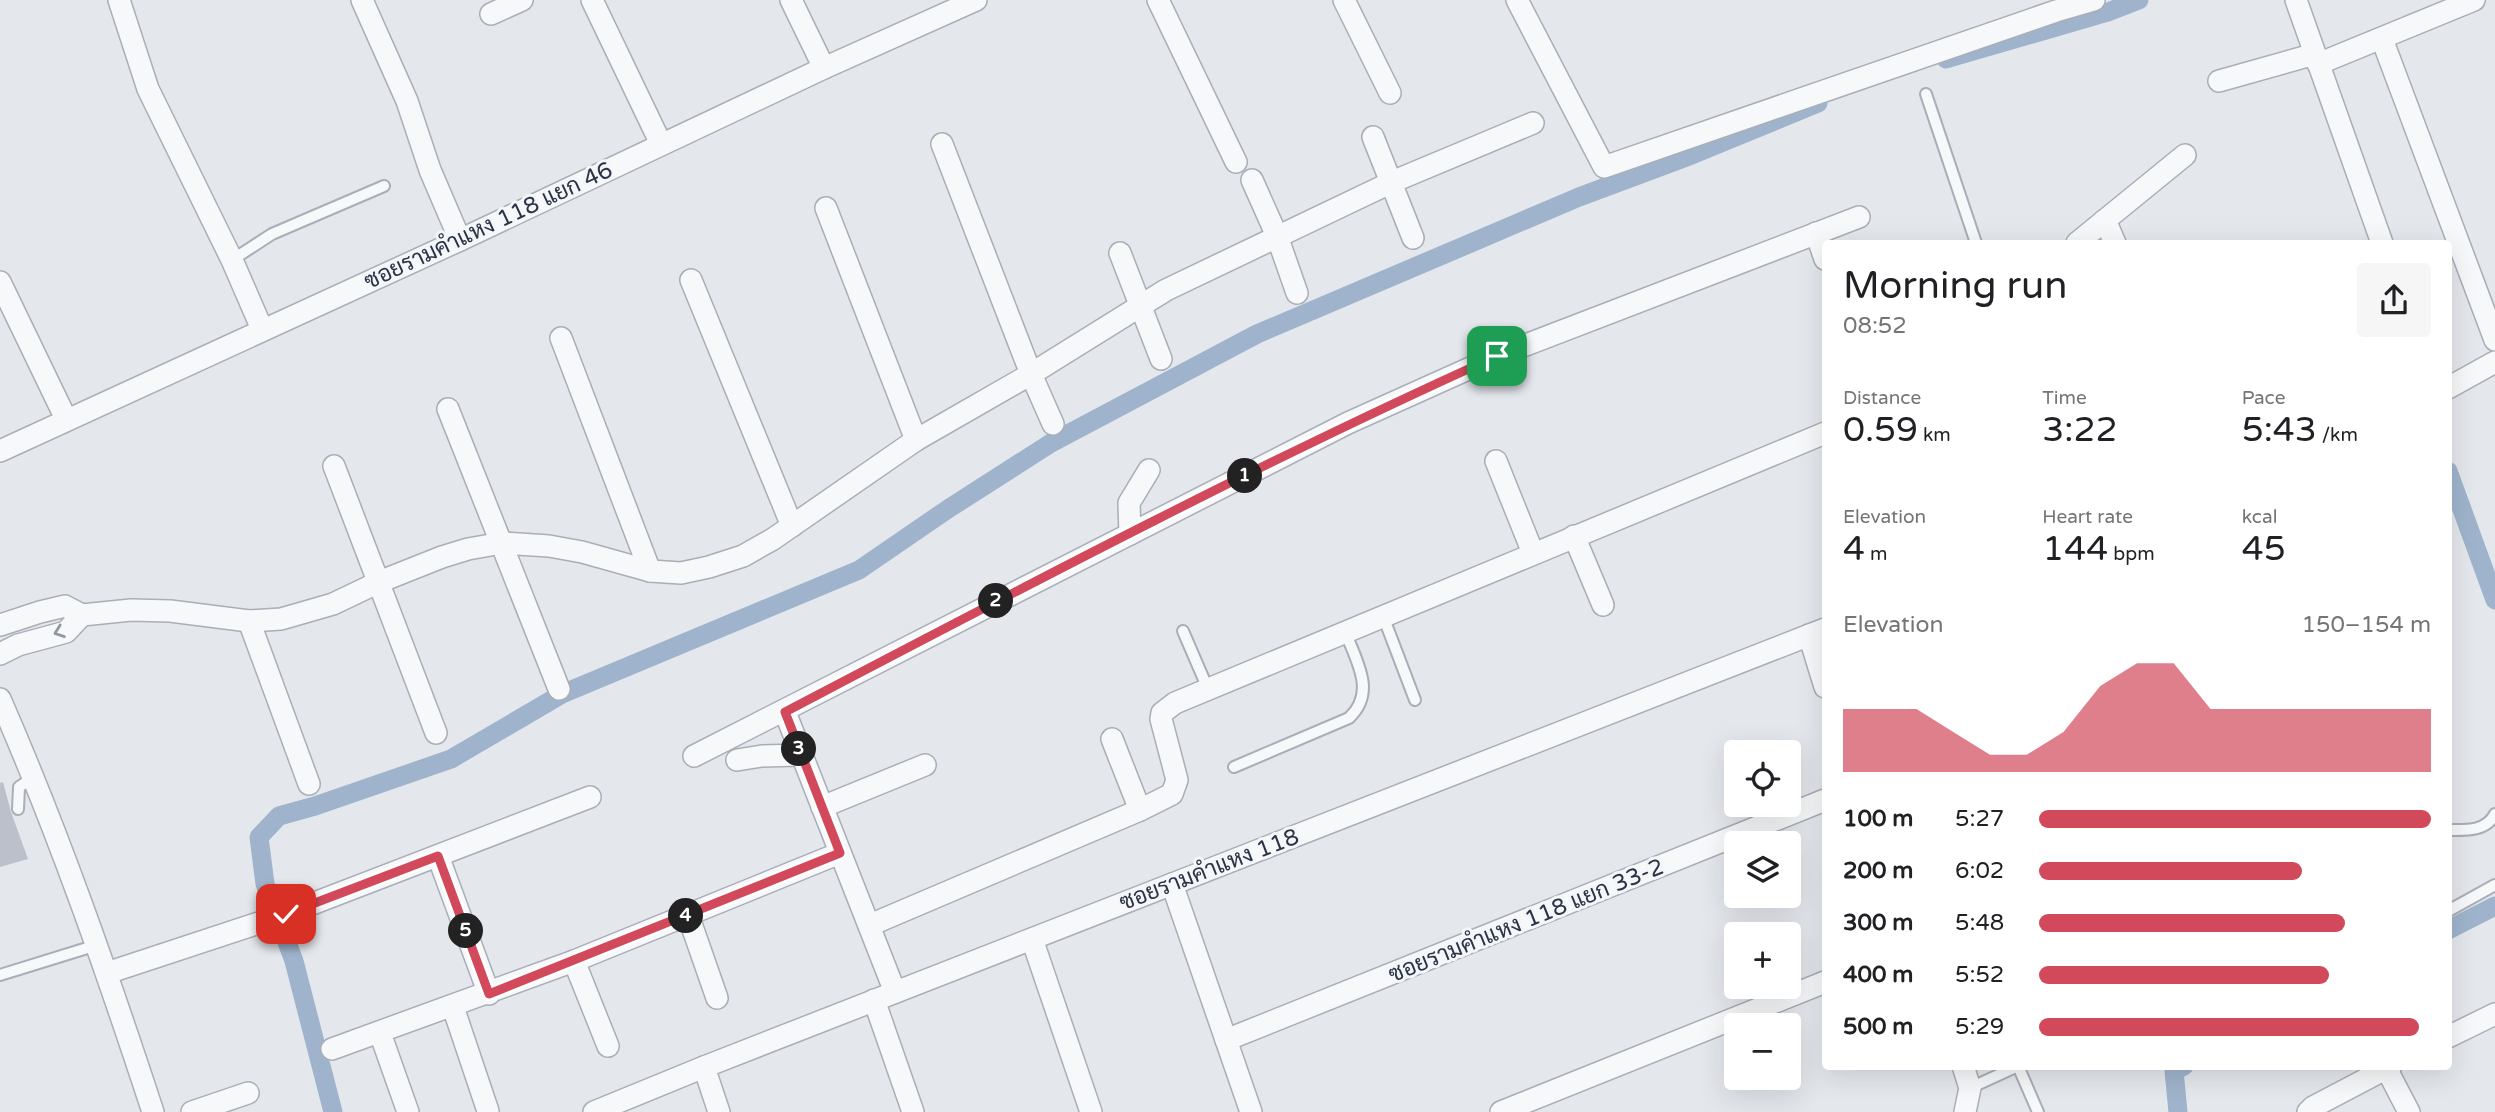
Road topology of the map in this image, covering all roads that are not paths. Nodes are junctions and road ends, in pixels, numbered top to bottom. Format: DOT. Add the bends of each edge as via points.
graph roads {
  1 [pos="119,0"];
  2 [pos="362,0"];
  3 [pos="522,0"];
  4 [pos="592,0"];
  5 [pos="791,0"];
  6 [pos="976,0"];
  7 [pos="1158,0"];
  8 [pos="1344,0"];
  9 [pos="1517,0"];
  10 [pos="2296,0"];
  11 [pos="2474,0"];
  12 [pos="2069,3"];
  13 [pos="491,14"];
  14 [pos="2382,39"];
  15 [pos="2316,59"];
  16 [pos="824,68"];
  17 [pos="2218,81"];
  18 [pos="1390,93"];
  19 [pos="1926,94"];
  20 [pos="1533,122"];
  21 [pos="1373,137"];
  22 [pos="660,144"];
  23 [pos="942,144"];
  24 [pos="2185,155"];
  25 [pos="1236,162"];
  26 [pos="1252,180"];
  27 [pos="1392,182"];
  28 [pos="384,186"];
  29 [pos="826,208"];
  30 [pos="1858,217"];
  31 [pos="2105,220"];
  32 [pos="1816,233"];
  33 [pos="1276,236"];
  34 [pos="1413,238"];
  35 [pos="460,240"];
  36 [pos="1975,240"];
  37 [pos="2081,240"];
  38 [pos="2114,240"];
  39 [pos="2381,240"];
  40 [pos="1822,250"];
  41 [pos="1121,253"];
  42 [pos="232,260"];
  43 [pos="691,280"];
  44 [pos="0,282"];
  45 [pos="1297,293"];
  46 [pos="1140,305"];
  47 [pos="262,329"];
  48 [pos="561,338"];
  49 [pos="2495,340"];
  50 [pos="1161,359"];
  51 [pos="2495,362"];
  52 [pos="1031,374"];
  53 [pos="2452,386"];
  54 [pos="448,409"];
  55 [pos="66,419"];
  56 [pos="1054,424"];
  57 [pos="1822,434"];
  58 [pos="916,440"];
  59 [pos="0,451"];
  60 [pos="1496,461"];
  61 [pos="334,466"];
  62 [pos="1149,470"];
  63 [pos="792,526"];
  64 [pos="1130,534"];
  65 [pos="1574,536"];
  66 [pos="502,543"];
  67 [pos="1533,553"];
  68 [pos="650,571"];
  69 [pos="379,582"];
  70 [pos="1602,605"];
  71 [pos="82,615"];
  72 [pos="1383,616"];
  73 [pos="249,621"];
  74 [pos="0,625"];
  75 [pos="1345,631"];
  76 [pos="1183,632"];
  77 [pos="1817,632"];
  78 [pos="0,654"];
  79 [pos="1822,666"];
  80 [pos="559,688"];
  81 [pos="1208,689"];
  82 [pos="0,699"];
  83 [pos="1415,700"];
  84 [pos="785,712"];
  85 [pos="7,733"];
  86 [pos="436,733"];
  87 [pos="1112,739"];
  88 [pos="801,755"];
  89 [pos="694,756"];
  90 [pos="737,760"];
  91 [pos="925,765"];
  92 [pos="1234,766"];
  93 [pos="34,777"];
  94 [pos="309,784"];
  95 [pos="590,797"];
  96 [pos="1822,801"];
  97 [pos="822,807"];
  98 [pos="18,810"];
  99 [pos="1140,810"];
  100 [pos="2495,814"];
  101 [pos="2452,830"];
  102 [pos="840,853"];
  103 [pos="438,856"];
  104 [pos="1172,884"];
  105 [pos="2495,885"];
  106 [pos="2452,908"];
  107 [pos="688,915"];
  108 [pos="870,925"];
  109 [pos="1032,939"];
  110 [pos="97,945"];
  111 [pos="574,961"];
  112 [pos="107,974"];
  113 [pos="0,975"];
  114 [pos="1822,983"];
  115 [pos="895,992"];
  116 [pos="489,994"];
  117 [pos="717,998"];
  118 [pos="874,1000"];
  119 [pos="453,1007"];
  120 [pos="2495,1014"];
  121 [pos="380,1033"];
  122 [pos="2452,1035"];
  123 [pos="1226,1040"];
  124 [pos="608,1046"];
  125 [pos="331,1049"];
  126 [pos="704,1067"];
  127 [pos="1965,1070"];
  128 [pos="2009,1070"];
  129 [pos="2020,1070"];
  130 [pos="2383,1070"];
  131 [pos="2390,1070"];
  132 [pos="1970,1088"];
  133 [pos="248,1093"];
  134 [pos="488,1111"];
  135 [pos="153,1112"];
  136 [pos="192,1112"];
  137 [pos="408,1112"];
  138 [pos="594,1112"];
  139 [pos="719,1112"];
  140 [pos="913,1112"];
  141 [pos="1091,1112"];
  142 [pos="1251,1112"];
  143 [pos="1501,1112"];
  144 [pos="1965,1112"];
  145 [pos="2038,1112"];
  146 [pos="2308,1112"];
  147 [pos="2409,1112"];
  1 -- 42 [label="street" via="148,89"];
  2 -- 35 [label="street"];
  3 -- 13 [label="street"];
  4 -- 22 [label="street"];
  5 -- 16 [label="street"];
  6 -- 16 [label="street, ซอยรามคำแหง 118 แยก 46"];
  7 -- 25 [label="street"];
  8 -- 18 [label="street"];
  9 -- 12 [label="street" via="1604,167"];
  10 -- 15 [label="street"];
  11 -- 14 [label="street"];
  14 -- 15 [label="street"];
  14 -- 49 [label="street"];
  15 -- 17 [label="street"];
  15 -- 39 [label="street"];
  16 -- 22 [label="street, ซอยรามคำแหง 118 แยก 46"];
  19 -- 36 [label="lane"];
  20 -- 27 [label="street"];
  21 -- 27 [label="street"];
  22 -- 35 [label="street, ซอยรามคำแหง 118 แยก 46"];
  23 -- 52 [label="street"];
  24 -- 31 [label="street"];
  26 -- 33 [label="street"];
  27 -- 33 [label="street"];
  27 -- 34 [label="street"];
  28 -- 42 [label="lane" via="272,234"];
  29 -- 58 [label="street"];
  30 -- 32 [label="street"];
  31 -- 37 [label="street"];
  31 -- 38 [label="street"];
  32 -- 40 [label="street"];
  32 -- 64 [label="street" via="1497,356 1348,423"];
  33 -- 45 [label="street"];
  33 -- 46 [label="street"];
  35 -- 47 [label="street, ซอยรามคำแหง 118 แยก 46"];
  41 -- 46 [label="street"];
  42 -- 47 [label="street"];
  43 -- 63 [label="street"];
  44 -- 55 [label="street"];
  46 -- 50 [label="street"];
  46 -- 52 [label="street"];
  47 -- 55 [label="street, ซอยรามคำแหง 118 แยก 46"];
  48 -- 68 [label="street"];
  51 -- 53 [label="street"];
  52 -- 56 [label="street"];
  52 -- 58 [label="street"];
  54 -- 66 [label="street"];
  55 -- 59 [label="street, ซอยรามคำแหง 118 แยก 46"];
  57 -- 65 [label="street"];
  58 -- 63 [label="street"];
  60 -- 67 [label="street"];
  61 -- 69 [label="street"];
  62 -- 64 [label="street" via="1129,503"];
  63 -- 68 [label="street" via="743,556 709,567 681,573"];
  64 -- 84 [label="street"];
  65 -- 67 [label="street"];
  65 -- 70 [label="street"];
  66 -- 68 [label="street" via="582,552"];
  66 -- 69 [label="street" via="455,553"];
  66 -- 80 [label="street"];
  67 -- 72 [label="street"];
  69 -- 73 [label="street" via="311,612"];
  69 -- 86 [label="street"];
  71 -- 73 [label="street" via="170,611"];
  71 -- 74 [label="street" via="65,606"];
  71 -- 78 [label="street, one-way" via="66,632"];
  72 -- 75 [label="street"];
  72 -- 83 [label="lane"];
  73 -- 94 [label="street"];
  75 -- 81 [label="street"];
  75 -- 92 [label="lane" via="1365,686 1357,710 1349,718"];
  76 -- 81 [label="lane"];
  77 -- 79 [label="street"];
  77 -- 104 [label="street, ซอยรามคำแหง 118"];
  81 -- 99 [label="street" via="1162,713 1177,780 1172,794"];
  82 -- 85 [label="street"];
  84 -- 88 [label="street"];
  84 -- 89 [label="street"];
  85 -- 93 [label="street"];
  87 -- 99 [label="street"];
  88 -- 90 [label="street"];
  88 -- 97 [label="street"];
  91 -- 97 [label="street"];
  93 -- 98 [label="lane" via="19,787"];
  93 -- 110 [label="street"];
  95 -- 103 [label="street"];
  96 -- 123 [label="street, ซอยรามคำแหง 118 แยก 33-2"];
  97 -- 102 [label="street"];
  99 -- 108 [label="street"];
  100 -- 101 [label="lane" via="2474,830"];
  102 -- 107 [label="street"];
  102 -- 108 [label="street"];
  103 -- 112 [label="street" via="286,914"];
  103 -- 116 [label="street"];
  104 -- 109 [label="street, ซอยรามคำแหง 118"];
  104 -- 123 [label="street"];
  105 -- 106 [label="lane"];
  107 -- 111 [label="street"];
  107 -- 117 [label="street"];
  108 -- 115 [label="street"];
  109 -- 115 [label="street, ซอยรามคำแหง 118"];
  109 -- 141 [label="street"];
  110 -- 112 [label="street"];
  110 -- 113 [label="lane"];
  111 -- 116 [label="street"];
  111 -- 124 [label="street"];
  112 -- 135 [label="street"];
  114 -- 143 [label="street"];
  115 -- 118 [label="street, ซอยรามคำแหง 118"];
  116 -- 119 [label="street"];
  118 -- 126 [label="street, ซอยรามคำแหง 118"];
  118 -- 140 [label="street"];
  119 -- 121 [label="street"];
  119 -- 134 [label="street"];
  120 -- 122 [label="street"];
  121 -- 125 [label="street"];
  121 -- 137 [label="street"];
  123 -- 142 [label="street"];
  126 -- 138 [label="street, ซอยรามคำแหง 118"];
  126 -- 139 [label="street"];
  127 -- 132 [label="street"];
  128 -- 132 [label="lane"];
  129 -- 145 [label="lane"];
  130 -- 146 [label="street"];
  131 -- 147 [label="street"];
  132 -- 144 [label="street"];
  133 -- 136 [label="street"];
}
